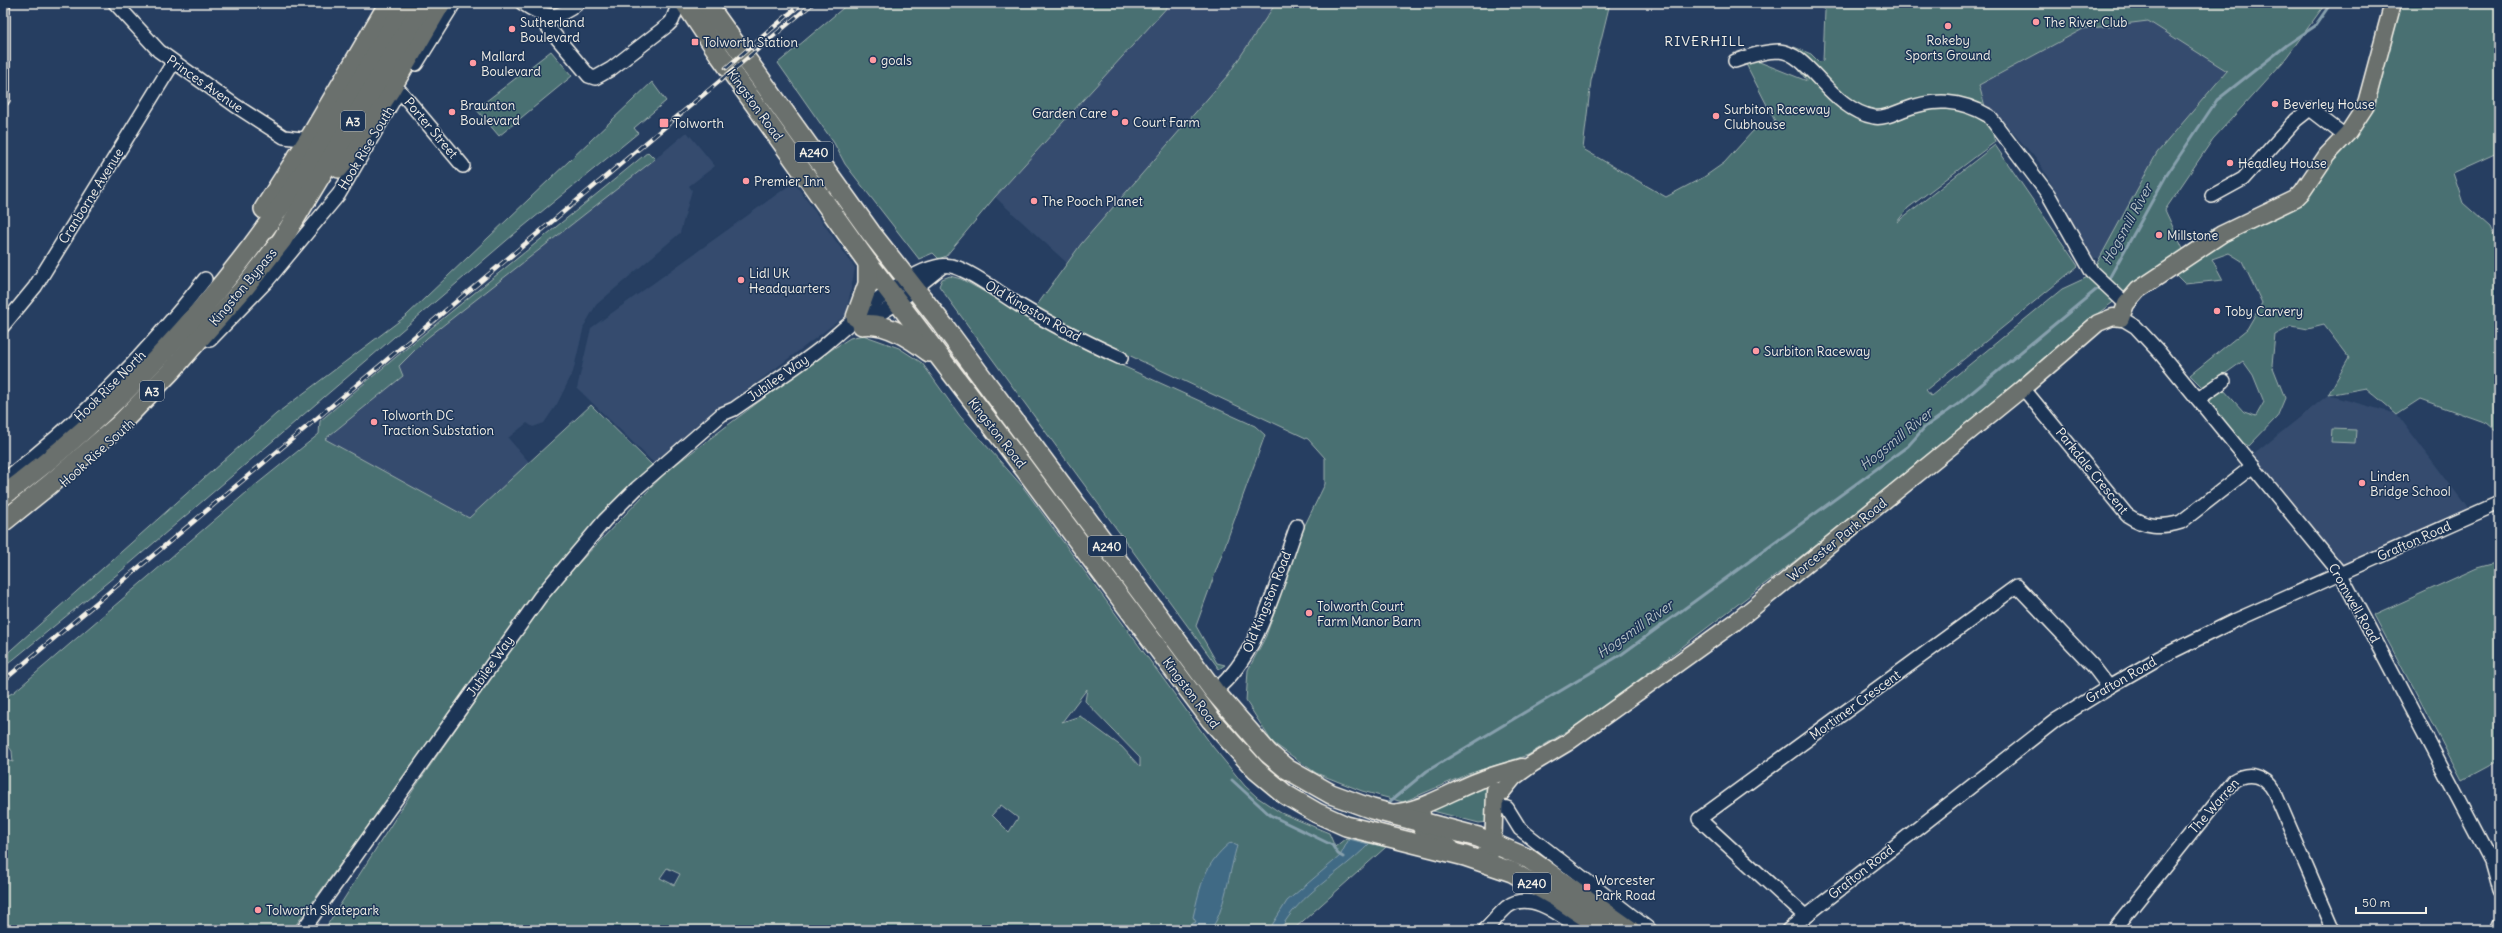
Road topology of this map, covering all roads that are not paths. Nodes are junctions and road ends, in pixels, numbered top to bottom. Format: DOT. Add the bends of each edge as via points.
graph roads {
  1 [pos="3,3"];
  2 [pos="115,3"];
  3 [pos="389,3"];
  4 [pos="406,3"];
  5 [pos="424,3"];
  6 [pos="441,3"];
  7 [pos="454,3"];
  8 [pos="522,3"];
  9 [pos="578,3"];
  10 [pos="679,3"];
  11 [pos="685,3"];
  12 [pos="2393,3"];
  13 [pos="711,5"];
  14 [pos="545,15"];
  15 [pos="1735,60"];
  16 [pos="173,62"];
  17 [pos="400,91"];
  18 [pos="3,99"];
  19 [pos="311,136"];
  20 [pos="2345,136"];
  21 [pos="463,166"];
  22 [pos="2212,196"];
  23 [pos="282,240"];
  24 [pos="868,263"];
  25 [pos="205,278"];
  26 [pos="901,290"];
  27 [pos="2124,311"];
  28 [pos="193,317"];
  29 [pos="859,321"];
  30 [pos="3,326"];
  31 [pos="1121,358"];
  32 [pos="941,361"];
  33 [pos="2224,381"];
  34 [pos="2023,388"];
  35 [pos="2198,399"];
  36 [pos="2253,466"];
  37 [pos="3,481"];
  38 [pos="3,496"];
  39 [pos="2499,503"];
  40 [pos="3,522"];
  41 [pos="1297,526"];
  42 [pos="3,531"];
  43 [pos="2340,573"];
  44 [pos="2109,687"];
  45 [pos="1214,691"];
  46 [pos="1532,764"];
  47 [pos="1482,780"];
  48 [pos="1432,802"];
  49 [pos="1496,802"];
  50 [pos="1385,812"];
  51 [pos="1420,821"];
  52 [pos="1494,843"];
  53 [pos="1471,858"];
  54 [pos="2499,890"];
  55 [pos="1805,916"];
  56 [pos="2499,925"];
  57 [pos="303,930"];
  58 [pos="1485,930"];
  59 [pos="1582,930"];
  60 [pos="1606,930"];
  61 [pos="1630,930"];
  62 [pos="1650,930"];
  63 [pos="1788,930"];
  64 [pos="2114,930"];
  65 [pos="2334,930"];
  66 [pos="2498,930"];
  1 -- 18 [label="street"];
  2 -- 16 [label="street, Princes Avenue" via="149,42"];
  3 -- 19 [label="highway"];
  4 -- 28 [label="highway, Kingston Bypass / A3" via="326,139 291,191 246,255"];
  5 -- 23 [label="highway, Kingston Bypass / A3"];
  6 -- 23 [label="highway" via="365,131"];
  7 -- 17 [label="street, Hook Rise South"];
  8 -- 14 [label="street"];
  9 -- 14 [label="street" via="559,15"];
  10 -- 14 [label="street" via="672,21 600,77 589,76 547,26"];
  11 -- 24 [label="highway, Kingston Road / A240"];
  12 -- 20 [label="main road" via="2365,107"];
  13 -- 26 [label="highway, Kingston Road / A240" via="871,233"];
  15 -- 27 [label="street, Cromwell Road" via="1762,52 1780,51 1793,54 1839,101 1852,110 1875,117 1934,101 1952,101 1978,109 1989,116 2048,194 2092,272 2114,293"];
  16 -- 19 [label="street, Princes Avenue" via="284,137 302,140"];
  16 -- 30 [label="street, Cranborne Avenue" via="35,287"];
  17 -- 21 [label="street, Porter Street"];
  17 -- 42 [label="street, Hook Rise South" via="339,194 268,280 151,404 39,504"];
  19 -- 28 [label="highway"];
  20 -- 22 [label="street" via="2310,109 2296,120 2243,179"];
  20 -- 27 [label="main road" via="2326,155 2295,199 2222,234 2138,290"];
  23 -- 40 [label="highway, Kingston Bypass / A3" via="245,287 171,371 119,425"];
  24 -- 26 [label="highway, Kingston Road / A240"];
  24 -- 29 [label="highway" via="868,284"];
  25 -- 37 [label="street, Hook Rise North" via="166,329 115,384 45,448"];
  26 -- 29 [label="street, Jubilee Way"];
  26 -- 31 [label="street, Old Kingston Road" via="944,265 961,269 1031,312"];
  26 -- 32 [label="highway, Kingston Road / A240"];
  26 -- 45 [label="highway, Kingston Road / A240"];
  27 -- 34 [label="main road, Worcester Park Road" via="2098,323"];
  27 -- 35 [label="street, Cromwell Road"];
  28 -- 38 [label="highway, Kingston Bypass / A3" via="161,354 116,399"];
  29 -- 32 [label="highway" via="903,335"];
  29 -- 57 [label="street, Jubilee Way" via="734,409 720,423 670,458 606,520 540,597"];
  32 -- 53 [label="highway, Kingston Road / A240" via="1230,744 1256,770 1286,795 1346,826"];
  33 -- 35 [label="street"];
  34 -- 36 [label="street, Parkdale Crescent" via="2127,515 2150,526 2168,526 2181,522"];
  34 -- 46 [label="main road, Worcester Park Road" via="1734,623 1568,743"];
  35 -- 36 [label="street, Cromwell Road"];
  36 -- 43 [label="street, Cromwell Road"];
  39 -- 43 [label="street, Grafton Road"];
  41 -- 45 [label="street, Old Kingston Road" via="1252,646 1240,665"];
  43 -- 44 [label="street, Grafton Road" via="2159,658"];
  43 -- 54 [label="street, Cromwell Road" via="2491,861"];
  44 -- 55 [label="street, Grafton Road" via="2056,720"];
  44 -- 55 [label="street, Mortimer Crescent" via="2015,580 1693,817"];
  45 -- 50 [label="highway, Kingston Road / A240" via="1249,733 1287,769 1331,794"];
  46 -- 47 [label="main road"];
  46 -- 49 [label="main road" via="1514,777"];
  47 -- 48 [label="main road"];
  47 -- 49 [label="main road" via="1493,785"];
  48 -- 50 [label="main road" via="1406,811"];
  48 -- 51 [label="main road"];
  49 -- 52 [label="main road"];
  49 -- 62 [label="street" via="1507,808 1520,829"];
  50 -- 51 [label="highway, A240"];
  51 -- 52 [label="highway, A240"];
  51 -- 53 [label="main road" via="1421,828 1427,834"];
  52 -- 53 [label="main road" via="1491,852"];
  52 -- 61 [label="highway, A240" via="1549,871"];
  53 -- 60 [label="highway, A240" via="1512,872"];
  55 -- 63 [label="street, Grafton Road"];
  56 -- 66 [label="street"];
  58 -- 59 [label="street" via="1507,907 1524,901 1540,904"];
  64 -- 65 [label="street, The Warren" via="2233,781 2240,776 2250,775 2262,777 2274,791"];
}
